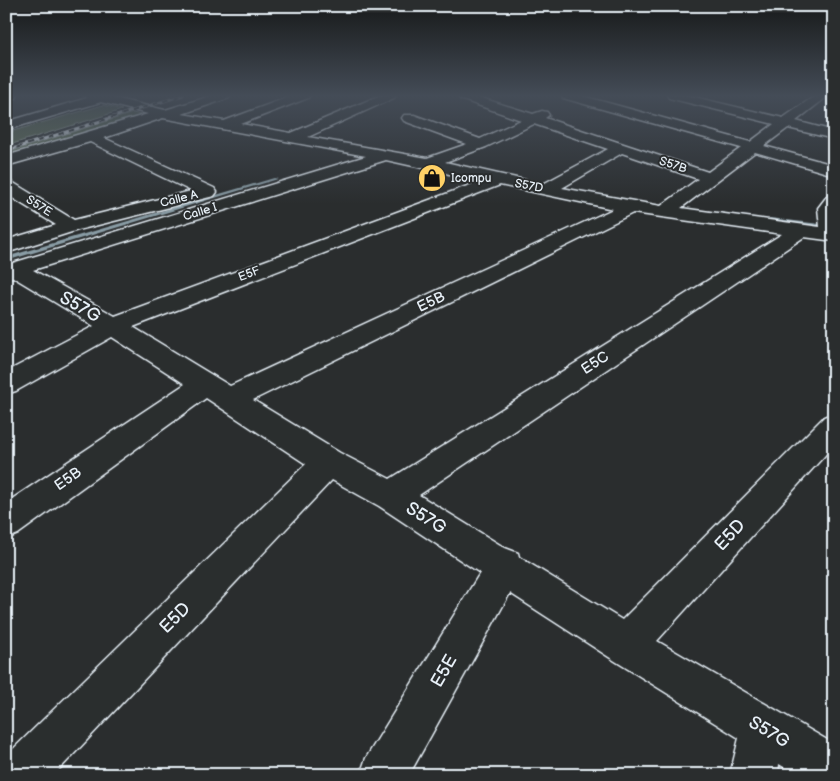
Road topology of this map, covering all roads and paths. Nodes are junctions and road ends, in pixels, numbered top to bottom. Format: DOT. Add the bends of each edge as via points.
graph roads {
  1 [pos="109,131"];
  2 [pos="255,131"];
  3 [pos="307,131"];
  4 [pos="446,131"];
  5 [pos="507,131"];
  6 [pos="570,131"];
  7 [pos="701,131"];
  8 [pos="773,131"];
  9 [pos="819,131"];
  10 [pos="834,135"];
  11 [pos="91,137"];
  12 [pos="293,138"];
  13 [pos="480,144"];
  14 [pos="752,147"];
  15 [pos="620,148"];
  16 [pos="351,150"];
  17 [pos="386,156"];
  18 [pos="6,161"];
  19 [pos="428,163"];
  20 [pos="834,170"];
  21 [pos="711,178"];
  22 [pos="499,180"];
  23 [pos="6,186"];
  24 [pos="547,189"];
  25 [pos="208,192"];
  26 [pos="834,198"];
  27 [pos="631,207"];
  28 [pos="667,210"];
  29 [pos="71,226"];
  30 [pos="799,231"];
  31 [pos="832,235"];
  32 [pos="9,263"];
  33 [pos="113,326"];
  34 [pos="6,384"];
  35 [pos="217,391"];
  36 [pos="834,425"];
  37 [pos="329,462"];
  38 [pos="391,496"];
  39 [pos="6,523"];
  40 [pos="505,566"];
  41 [pos="626,645"];
  42 [pos="763,729"];
  43 [pos="834,771"];
  44 [pos="21,775"];
  45 [pos="383,775"];
  46 [pos="754,775"];
  1 -- 11 [label="street"];
  2 -- 12 [label="street, S57D"];
  3 -- 12 [label="street"];
  4 -- 13 [label="street"];
  5 -- 13 [label="street"];
  6 -- 15 [label="street, S57B"];
  7 -- 14 [label="street"];
  8 -- 14 [label="street"];
  9 -- 10 [label="street"];
  11 -- 18 [label="street"];
  11 -- 25 [label="street"];
  12 -- 16 [label="street, S57D"];
  13 -- 19 [label="street"];
  14 -- 20 [label="street"];
  14 -- 21 [label="street"];
  15 -- 21 [label="street, S57B"];
  15 -- 24 [label="street"];
  16 -- 17 [label="street, S57D"];
  16 -- 25 [label="street, Calle A"];
  17 -- 19 [label="street, S57D"];
  17 -- 32 [label="street, Calle I"];
  19 -- 22 [label="street, S57D"];
  21 -- 28 [label="street"];
  22 -- 24 [label="street, S57D"];
  22 -- 33 [label="street, E5F"];
  23 -- 29 [label="street, S57E"];
  24 -- 27 [label="street, S57D"];
  25 -- 29 [label="street, Calle A"];
  26 -- 31 [label="street" via="827,208"];
  27 -- 28 [label="street, S57D"];
  27 -- 35 [label="street, E5B"];
  28 -- 30 [label="street, S57D"];
  29 -- 32 [label="street, Calle A"];
  30 -- 31 [label="street, S57D"];
  30 -- 38 [label="street, E5C"];
  32 -- 33 [label="street, S57G"];
  33 -- 34 [label="street, E5F"];
  33 -- 35 [label="street, S57G"];
  35 -- 37 [label="street, S57G"];
  35 -- 39 [label="street, E5B"];
  36 -- 41 [label="street, E5D"];
  37 -- 38 [label="street, S57G"];
  37 -- 44 [label="street, E5D"];
  38 -- 40 [label="street, S57G"];
  40 -- 41 [label="street, S57G"];
  40 -- 45 [label="street, E5E"];
  41 -- 42 [label="street, S57G"];
  42 -- 43 [label="street, S57G"];
  42 -- 46 [label="street"];
}
